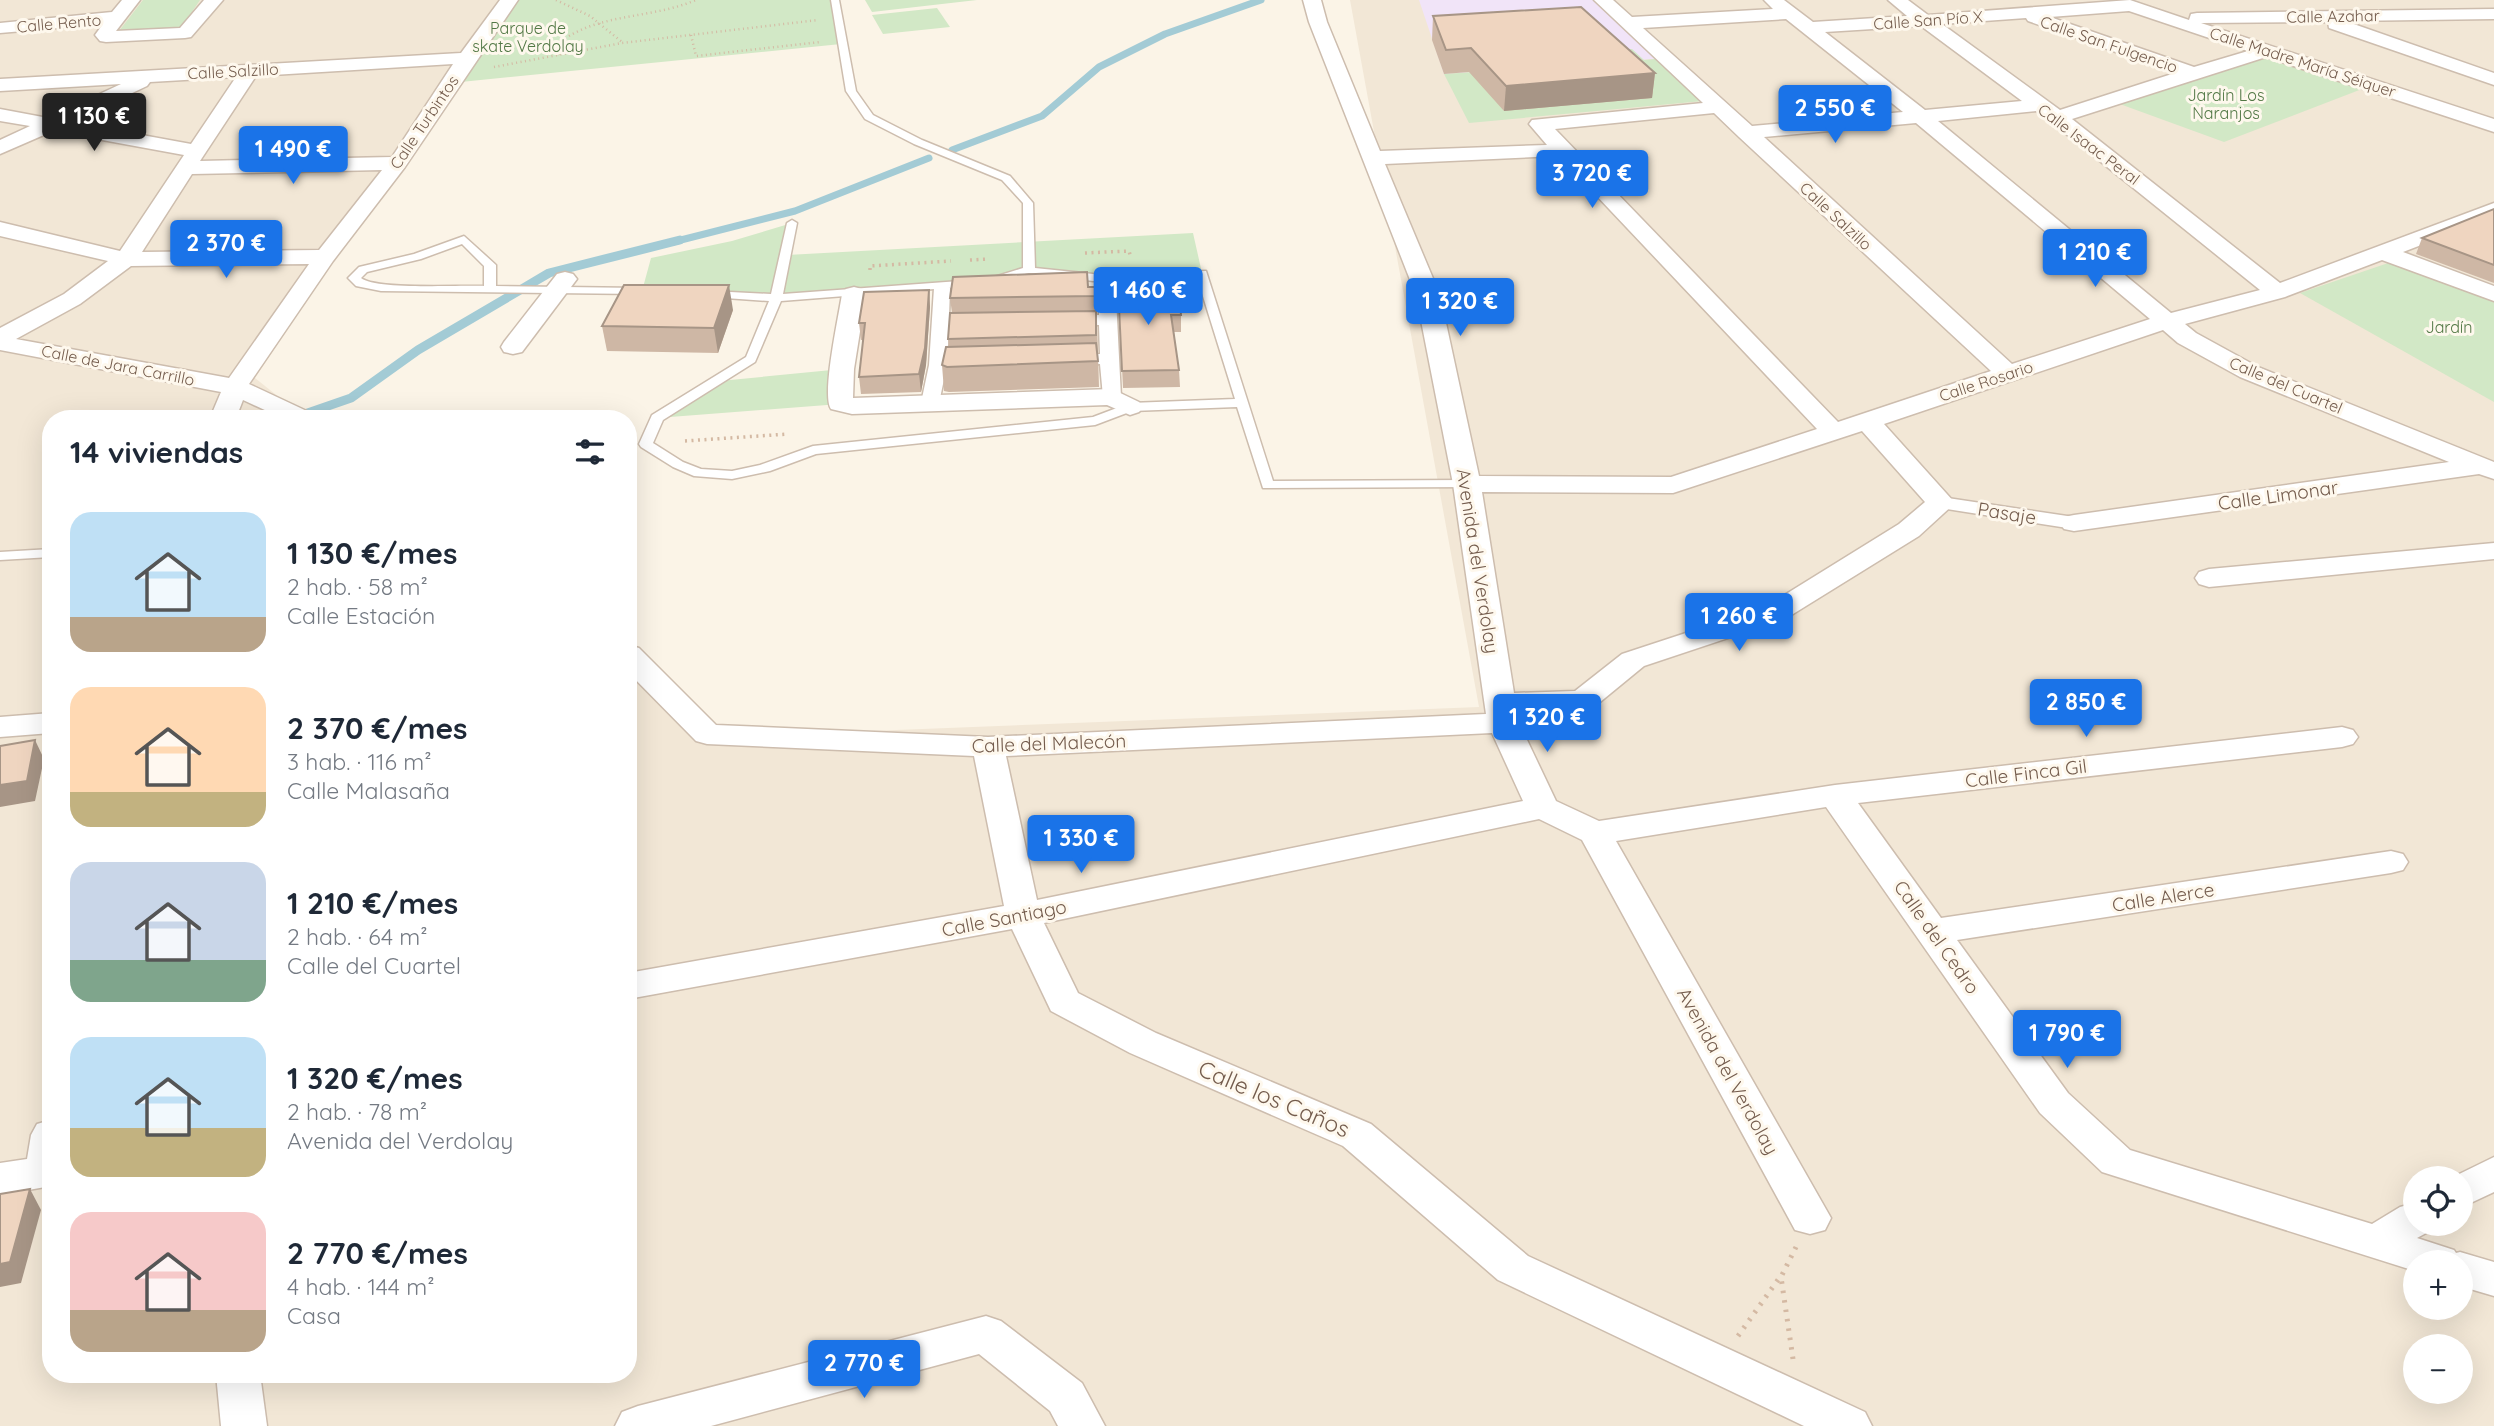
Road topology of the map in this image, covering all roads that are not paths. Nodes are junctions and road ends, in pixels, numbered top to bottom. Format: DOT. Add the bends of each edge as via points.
graph roads {
  1 [pos="131,0"];
  2 [pos="214,0"];
  3 [pos="509,0"];
  4 [pos="835,0"];
  5 [pos="1312,0"];
  6 [pos="1604,0"];
  7 [pos="1897,0"];
  8 [pos="2223,0"];
  9 [pos="2120,3"];
  10 [pos="1782,7"];
  11 [pos="2023,13"];
  12 [pos="2494,14"];
  13 [pos="2314,16"];
  14 [pos="118,17"];
  15 [pos="2246,17"];
  16 [pos="2171,18"];
  17 [pos="1925,20"];
  18 [pos="1630,23"];
  19 [pos="0,28"];
  20 [pos="1811,28"];
  21 [pos="2269,50"];
  22 [pos="461,66"];
  23 [pos="250,70"];
  24 [pos="2195,74"];
  25 [pos="154,76"];
  26 [pos="2494,79"];
  27 [pos="0,85"];
  28 [pos="2038,105"];
  29 [pos="1718,107"];
  30 [pos="0,115"];
  31 [pos="1920,116"];
  32 [pos="2057,117"];
  33 [pos="52,124"];
  34 [pos="2494,126"];
  35 [pos="1746,132"];
  36 [pos="0,148"];
  37 [pos="1564,150"];
  38 [pos="1372,158"];
  39 [pos="191,160"];
  40 [pos="398,163"];
  41 [pos="2494,209"];
  42 [pos="792,223"];
  43 [pos="0,229"];
  44 [pos="2383,252"];
  45 [pos="325,257"];
  46 [pos="126,259"];
  47 [pos="1029,270"];
  48 [pos="1107,278"];
  49 [pos="561,285"];
  50 [pos="943,288"];
  51 [pos="490,289"];
  52 [pos="655,291"];
  53 [pos="2277,292"];
  54 [pos="695,293"];
  55 [pos="854,294"];
  56 [pos="2494,294"];
  57 [pos="776,298"];
  58 [pos="1109,320"];
  59 [pos="993,321"];
  60 [pos="1044,321"];
  61 [pos="2168,321"];
  62 [pos="941,322"];
  63 [pos="0,340"];
  64 [pos="513,347"];
  65 [pos="1107,359"];
  66 [pos="1055,361"];
  67 [pos="2008,374"];
  68 [pos="235,387"];
  69 [pos="1121,402"];
  70 [pos="930,403"];
  71 [pos="1242,403"];
  72 [pos="226,410"];
  73 [pos="285,410"];
  74 [pos="1867,420"];
  75 [pos="1833,431"];
  76 [pos="2488,468"];
  77 [pos="1467,484"];
  78 [pos="1941,503"];
  79 [pos="2074,523"];
  80 [pos="2494,551"];
  81 [pos="42,554"];
  82 [pos="0,556"];
  83 [pos="2209,578"];
  84 [pos="637,663"];
  85 [pos="1502,713"];
  86 [pos="42,724"];
  87 [pos="0,727"];
  88 [pos="2343,737"];
  89 [pos="988,747"];
  90 [pos="1835,795"];
  91 [pos="1543,807"];
  92 [pos="1595,833"];
  93 [pos="2391,862"];
  94 [pos="1023,915"];
  95 [pos="1934,931"];
  96 [pos="637,984"];
  97 [pos="42,1162"];
  98 [pos="2494,1173"];
  99 [pos="0,1179"];
  100 [pos="2473,1185"];
  101 [pos="1810,1218"];
  102 [pos="2403,1226"];
  103 [pos="2377,1242"];
  104 [pos="2403,1250"];
  105 [pos="2473,1273"];
  106 [pos="2494,1279"];
  107 [pos="239,1383"];
  108 [pos="244,1426"];
  109 [pos="638,1426"];
  110 [pos="1082,1426"];
  111 [pos="1849,1426"];
  1 -- 14 [label="street"];
  2 -- 14 [label="street" via="187,32 180,34 106,37"];
  3 -- 22 [label="street, Calle Turbintos"];
  4 -- 47 [label="lane" via="851,90 869,117 1006,178 1028,203"];
  5 -- 38 [label="street, Avenida del Verdolay"];
  6 -- 18 [label="street, Calle Salzillo"];
  7 -- 17 [label="street, Calle Isaac Peral"];
  8 -- 15 [label="street"];
  9 -- 11 [label="street, Calle San Pío X"];
  9 -- 16 [label="street, Calle Madre María Séiquer"];
  10 -- 18 [label="street"];
  10 -- 20 [label="street, Calle del Cuartel"];
  11 -- 17 [label="street, Calle San Pío X"];
  11 -- 24 [label="street, Calle San Fulgencio"];
  12 -- 13 [label="street, Calle Azahar"];
  13 -- 15 [label="street, Calle Azahar"];
  13 -- 26 [label="street"];
  14 -- 19 [label="street, Calle Rento"];
  15 -- 16 [label="street, Calle Azahar"];
  16 -- 21 [label="street, Calle Madre María Séiquer"];
  17 -- 20 [label="street, Calle San Pío X"];
  17 -- 28 [label="street, Calle Isaac Peral"];
  18 -- 29 [label="street, Calle Salzillo"];
  20 -- 31 [label="street, Calle del Cuartel"];
  21 -- 24 [label="street"];
  21 -- 34 [label="street, Calle Madre María Séiquer"];
  22 -- 23 [label="street, Calle Salzillo"];
  22 -- 40 [label="street, Calle Turbintos"];
  23 -- 25 [label="street, Calle Salzillo"];
  23 -- 39 [label="street"];
  24 -- 32 [label="street"];
  25 -- 27 [label="street, Calle Salzillo"];
  25 -- 33 [label="street"];
  28 -- 31 [label="street"];
  28 -- 32 [label="street, Calle Isaac Peral"];
  29 -- 35 [label="street, Calle Salzillo"];
  29 -- 37 [label="street" via="1539,124"];
  30 -- 33 [label="street"];
  31 -- 35 [label="street"];
  31 -- 61 [label="street, Calle del Cuartel"];
  32 -- 53 [label="street, Calle Isaac Peral"];
  33 -- 36 [label="street"];
  33 -- 39 [label="street"];
  35 -- 67 [label="street, Calle Salzillo"];
  37 -- 38 [label="street"];
  37 -- 75 [label="street"];
  38 -- 77 [label="street, Avenida del Verdolay" via="1428,295"];
  39 -- 40 [label="street"];
  39 -- 46 [label="street"];
  40 -- 45 [label="street, Calle Turbintos"];
  41 -- 44 [label="street, Calle Rosario"];
  42 -- 57 [label="lane"];
  43 -- 46 [label="street"];
  44 -- 53 [label="street, Calle Rosario"];
  44 -- 56 [label="street"];
  45 -- 46 [label="street"];
  45 -- 68 [label="street, Calle Turbintos"];
  46 -- 63 [label="street" via="72,299"];
  47 -- 48 [label="lane" via="1053,276"];
  47 -- 50 [label="lane" via="1000,280"];
  48 -- 58 [label="street"];
  48 -- 71 [label="lane" via="1202,273"];
  49 -- 51 [label="lane"];
  49 -- 52 [label="lane"];
  49 -- 64 [label="street"];
  50 -- 55 [label="lane"];
  50 -- 62 [label="street"];
  51 -- 51 [label="lane" via="490,265 464,239 417,257 363,269 354,278 360,284 381,288"];
  53 -- 61 [label="street, Calle Rosario"];
  54 -- 57 [label="lane"];
  55 -- 57 [label="lane"];
  55 -- 70 [label="street" via="840,404"];
  57 -- 69 [label="lane" via="751,359 657,418 646,444 684,468 730,477 813,450 1096,421"];
  58 -- 60 [label="street"];
  58 -- 65 [label="street"];
  59 -- 62 [label="street"];
  61 -- 67 [label="street, Calle Rosario"];
  61 -- 76 [label="street, Calle del Cuartel" via="2187,338 2249,372"];
  62 -- 70 [label="street" via="944,364"];
  63 -- 68 [label="street, Calle de Jara Carrillo"];
  65 -- 66 [label="street"];
  65 -- 69 [label="street"];
  67 -- 74 [label="street, Calle Rosario"];
  68 -- 72 [label="street, Calle Turbintos"];
  68 -- 73 [label="street"];
  69 -- 70 [label="street"];
  69 -- 71 [label="lane"];
  71 -- 77 [label="lane" via="1268,485"];
  74 -- 75 [label="street, Calle Rosario"];
  74 -- 78 [label="street"];
  75 -- 77 [label="street, Calle Rosario" via="1673,485"];
  76 -- 79 [label="street, Calle Limonar"];
  77 -- 85 [label="street, Avenida del Verdolay"];
  78 -- 79 [label="street, Pasaje"];
  78 -- 85 [label="street, Calle del Malecón" via="1909,530 1775,613 1633,660 1583,700"];
  80 -- 83 [label="street"];
  81 -- 82 [label="lane"];
  84 -- 89 [label="street, Calle del Malecón" via="707,734"];
  85 -- 89 [label="street, Calle del Malecón"];
  85 -- 91 [label="street, Avenida del Verdolay"];
  86 -- 87 [label="street"];
  88 -- 90 [label="street, Calle Finca Gil"];
  89 -- 94 [label="street, Calle los Caños"];
  90 -- 92 [label="street"];
  90 -- 95 [label="street, Calle del Cedro"];
  91 -- 92 [label="street"];
  91 -- 94 [label="street, Calle Santiago"];
  92 -- 101 [label="street, Avenida del Verdolay"];
  93 -- 95 [label="street, Calle Alerce"];
  94 -- 96 [label="street, Calle Santiago"];
  94 -- 111 [label="street, Calle los Caños" via="1063,1002 1143,1043 1357,1135 1513,1268"];
  95 -- 103 [label="street, Calle del Cedro" via="2054,1103 2116,1161"];
  97 -- 99 [label="street"];
  98 -- 100 [label="street"];
  102 -- 103 [label="street"];
  103 -- 104 [label="street, Calle del Cedro"];
  105 -- 106 [label="street"];
  107 -- 108 [label="street"];
  109 -- 110 [label="street" via="986,1334 1066,1397"];
}
